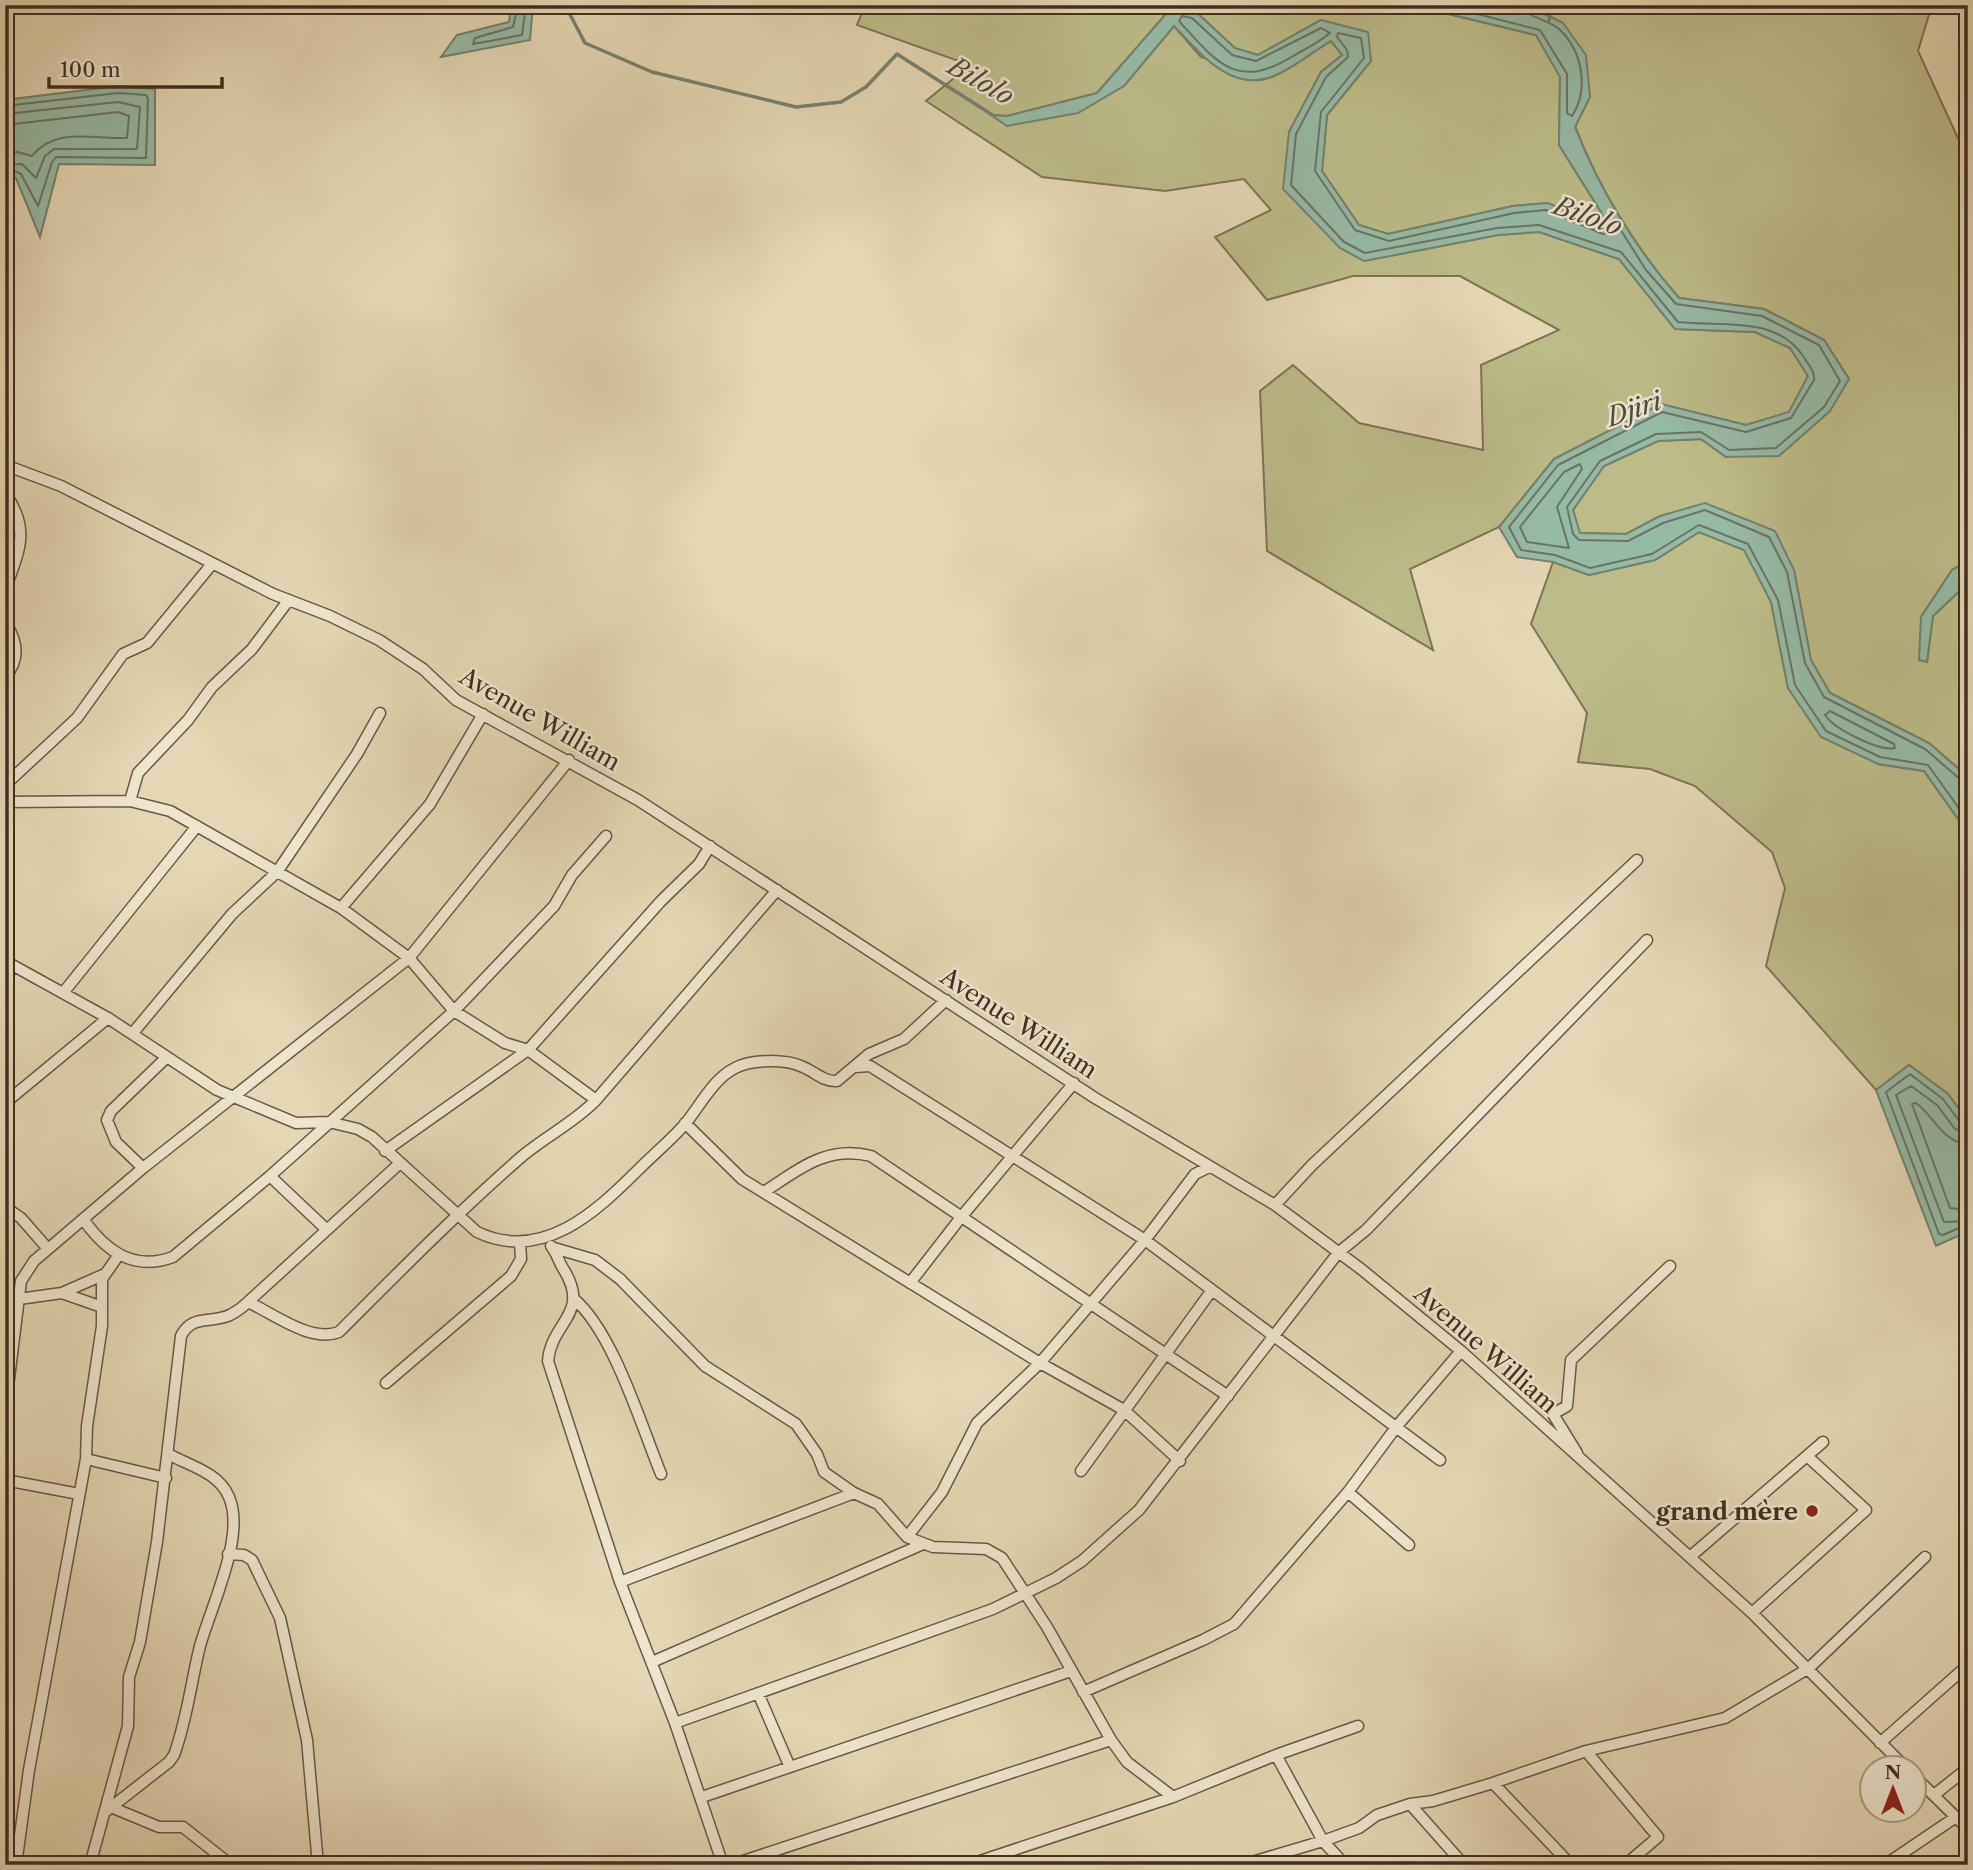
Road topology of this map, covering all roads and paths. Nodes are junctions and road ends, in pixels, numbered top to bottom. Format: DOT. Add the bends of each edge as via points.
graph roads {
  1 [pos="5,465"];
  2 [pos="5,493"];
  3 [pos="212,564"];
  4 [pos="5,590"];
  5 [pos="288,601"];
  6 [pos="5,622"];
  7 [pos="5,677"];
  8 [pos="380,713"];
  9 [pos="483,714"];
  10 [pos="569,760"];
  11 [pos="5,785"];
  12 [pos="130,801"];
  13 [pos="5,802"];
  14 [pos="197,826"];
  15 [pos="606,836"];
  16 [pos="710,846"];
  17 [pos="1637,860"];
  18 [pos="277,872"];
  19 [pos="777,890"];
  20 [pos="341,908"];
  21 [pos="1647,940"];
  22 [pos="409,958"];
  23 [pos="8,963"];
  24 [pos="5,980"];
  25 [pos="63,993"];
  26 [pos="946,1000"];
  27 [pos="454,1011"];
  28 [pos="108,1018"];
  29 [pos="132,1034"];
  30 [pos="528,1050"];
  31 [pos="167,1057"];
  32 [pos="852,1067"];
  33 [pos="1074,1083"];
  34 [pos="233,1097"];
  35 [pos="596,1100"];
  36 [pos="5,1103"];
  37 [pos="329,1122"];
  38 [pos="685,1123"];
  39 [pos="385,1151"];
  40 [pos="1013,1157"];
  41 [pos="399,1164"];
  42 [pos="1209,1167"];
  43 [pos="143,1168"];
  44 [pos="270,1176"];
  45 [pos="764,1192"];
  46 [pos="1275,1205"];
  47 [pos="5,1207"];
  48 [pos="456,1215"];
  49 [pos="962,1216"];
  50 [pos="83,1219"];
  51 [pos="327,1230"];
  52 [pos="540,1239"];
  53 [pos="1145,1240"];
  54 [pos="520,1242"];
  55 [pos="554,1248"];
  56 [pos="48,1249"];
  57 [pos="1338,1253"];
  58 [pos="118,1256"];
  59 [pos="1670,1266"];
  60 [pos="105,1273"];
  61 [pos="910,1283"];
  62 [pos="1212,1290"];
  63 [pos="62,1293"];
  64 [pos="5,1295"];
  65 [pos="573,1298"];
  66 [pos="19,1299"];
  67 [pos="248,1303"];
  68 [pos="1090,1304"];
  69 [pos="103,1307"];
  70 [pos="1275,1338"];
  71 [pos="1461,1351"];
  72 [pos="1163,1353"];
  73 [pos="1040,1363"];
  74 [pos="386,1383"];
  75 [pos="1228,1396"];
  76 [pos="1124,1410"];
  77 [pos="5,1411"];
  78 [pos="1397,1426"];
  79 [pos="1823,1442"];
  80 [pos="170,1455"];
  81 [pos="1807,1456"];
  82 [pos="86,1459"];
  83 [pos="1440,1460"];
  84 [pos="1180,1461"];
  85 [pos="1581,1461"];
  86 [pos="1081,1471"];
  87 [pos="661,1474"];
  88 [pos="166,1478"];
  89 [pos="5,1480"];
  90 [pos="1348,1492"];
  91 [pos="854,1493"];
  92 [pos="79,1494"];
  93 [pos="907,1538"];
  94 [pos="921,1545"];
  95 [pos="1409,1545"];
  96 [pos="228,1554"];
  97 [pos="1691,1556"];
  98 [pos="1924,1557"];
  99 [pos="620,1582"];
  100 [pos="1025,1594"];
  101 [pos="1752,1613"];
  102 [pos="652,1662"];
  103 [pos="1968,1665"];
  104 [pos="1809,1668"];
  105 [pos="1071,1671"];
  106 [pos="1083,1692"];
  107 [pos="758,1693"];
  108 [pos="676,1723"];
  109 [pos="1359,1726"];
  110 [pos="1111,1740"];
  111 [pos="1880,1743"];
  112 [pos="1586,1751"];
  113 [pos="1276,1755"];
  114 [pos="1892,1755"];
  115 [pos="789,1765"];
  116 [pos="1968,1768"];
  117 [pos="1493,1783"];
  118 [pos="1927,1788"];
  119 [pos="1934,1795"];
  120 [pos="702,1797"];
  121 [pos="1173,1797"];
  122 [pos="1410,1804"];
  123 [pos="109,1810"];
  124 [pos="1956,1817"];
  125 [pos="1968,1829"];
  126 [pos="1323,1841"];
  127 [pos="16,1865"];
  128 [pos="90,1865"];
  129 [pos="231,1865"];
  130 [pos="318,1865"];
  131 [pos="723,1865"];
  132 [pos="731,1865"];
  133 [pos="968,1865"];
  134 [pos="1242,1865"];
  135 [pos="1345,1865"];
  136 [pos="1464,1865"];
  137 [pos="1571,1865"];
  138 [pos="1625,1865"];
  139 [pos="1885,1865"];
  1 -- 3 [label="street, Avenue William" via="72,492"];
  2 -- 4 [label="street" via="22,532"];
  3 -- 5 [label="street, Avenue William"];
  3 -- 11 [label="street" via="147,643 123,654 78,718"];
  5 -- 9 [label="street, Avenue William" via="379,640 423,669 456,700"];
  5 -- 12 [label="street" via="252,649 212,687 138,773"];
  6 -- 7 [label="street" via="15,637 16,655"];
  8 -- 18 [label="street"];
  9 -- 10 [label="street, Avenue William"];
  9 -- 20 [label="street" via="430,804"];
  10 -- 16 [label="street, Avenue William"];
  10 -- 22 [label="street"];
  12 -- 13 [label="street"];
  12 -- 14 [label="street" via="170,811"];
  14 -- 18 [label="street"];
  14 -- 25 [label="street"];
  15 -- 27 [label="street" via="572,875 554,906"];
  16 -- 19 [label="street, Avenue William"];
  16 -- 30 [label="street" via="699,864"];
  17 -- 46 [label="street" via="1312,1164"];
  18 -- 20 [label="street"];
  18 -- 29 [label="street" via="232,914"];
  19 -- 26 [label="street, Avenue William"];
  19 -- 35 [label="street"];
  20 -- 22 [label="street"];
  21 -- 57 [label="street" via="1366,1230"];
  22 -- 27 [label="street"];
  22 -- 34 [label="street"];
  23 -- 24 [label="street"];
  23 -- 25 [label="street"];
  25 -- 28 [label="street"];
  26 -- 32 [label="street" via="904,1039"];
  26 -- 33 [label="street, Avenue William"];
  27 -- 30 [label="street" via="505,1043"];
  27 -- 37 [label="street"];
  28 -- 29 [label="street"];
  28 -- 36 [label="street"];
  29 -- 31 [label="street"];
  30 -- 35 [label="street"];
  30 -- 39 [label="street"];
  31 -- 34 [label="street"];
  31 -- 43 [label="street" via="107,1120 116,1142"];
  32 -- 38 [label="street" via="833,1082 802,1066 735,1067"];
  32 -- 40 [label="street" via="870,1066"];
  33 -- 40 [label="street"];
  33 -- 42 [label="street, Avenue William"];
  34 -- 37 [label="street" via="296,1123"];
  34 -- 43 [label="street"];
  35 -- 48 [label="street" via="582,1115 522,1156"];
  37 -- 39 [label="street" via="359,1129"];
  37 -- 44 [label="street"];
  38 -- 45 [label="street" via="723,1161"];
  38 -- 52 [label="street" via="585,1220"];
  39 -- 41 [label="street"];
  40 -- 49 [label="street"];
  40 -- 53 [label="street"];
  41 -- 48 [label="street"];
  41 -- 51 [label="street"];
  42 -- 46 [label="street, Avenue William"];
  42 -- 53 [label="street" via="1195,1174"];
  43 -- 50 [label="street"];
  44 -- 51 [label="street"];
  44 -- 58 [label="street" via="173,1257 159,1262"];
  45 -- 49 [label="street" via="827,1155 849,1151 872,1156"];
  45 -- 61 [label="street"];
  46 -- 57 [label="street, Avenue William"];
  47 -- 56 [label="street"];
  48 -- 54 [label="street" via="492,1239"];
  48 -- 67 [label="street" via="339,1332 315,1334"];
  49 -- 61 [label="street"];
  49 -- 68 [label="street"];
  50 -- 56 [label="street"];
  50 -- 58 [label="street"];
  51 -- 67 [label="street"];
  52 -- 54 [label="street"];
  52 -- 55 [label="street"];
  53 -- 62 [label="street"];
  53 -- 68 [label="street"];
  54 -- 74 [label="street" via="521,1259 511,1276"];
  55 -- 65 [label="street" via="570,1280"];
  55 -- 91 [label="street" via="595,1260 620,1279 705,1366 796,1424 824,1472"];
  56 -- 66 [label="street" via="25,1271"];
  57 -- 70 [label="street"];
  57 -- 71 [label="street, Avenue William"];
  58 -- 60 [label="street"];
  59 -- 85 [label="street" via="1571,1360 1567,1406 1553,1414"];
  60 -- 63 [label="street"];
  60 -- 69 [label="street"];
  61 -- 73 [label="street"];
  62 -- 70 [label="street"];
  62 -- 72 [label="street"];
  63 -- 66 [label="street"];
  63 -- 69 [label="street"];
  64 -- 66 [label="street"];
  65 -- 87 [label="street" via="590,1315 613,1358"];
  65 -- 99 [label="street" via="548,1361"];
  66 -- 77 [label="street"];
  67 -- 80 [label="street" via="231,1315 193,1322 181,1336"];
  68 -- 72 [label="street"];
  68 -- 73 [label="street"];
  69 -- 82 [label="street"];
  70 -- 75 [label="street"];
  70 -- 78 [label="street"];
  71 -- 78 [label="street"];
  71 -- 85 [label="street, Avenue William"];
  72 -- 75 [label="street"];
  72 -- 76 [label="street"];
  73 -- 76 [label="street"];
  73 -- 93 [label="street" via="977,1423 942,1492"];
  75 -- 84 [label="street"];
  76 -- 84 [label="street"];
  76 -- 86 [label="street"];
  78 -- 83 [label="street"];
  78 -- 90 [label="street"];
  79 -- 81 [label="street"];
  80 -- 88 [label="street"];
  80 -- 96 [label="street" via="206,1471 229,1494 235,1512"];
  81 -- 97 [label="street"];
  81 -- 101 [label="street" via="1866,1510"];
  82 -- 88 [label="street"];
  82 -- 92 [label="street"];
  84 -- 100 [label="street" via="1115,1535 1083,1561"];
  85 -- 97 [label="street, Avenue William"];
  88 -- 123 [label="street" via="140,1642 129,1677 128,1726"];
  89 -- 92 [label="street"];
  90 -- 95 [label="street"];
  90 -- 106 [label="street" via="1234,1623"];
  91 -- 93 [label="street" via="878,1504"];
  91 -- 99 [label="street"];
  92 -- 127 [label="street"];
  93 -- 94 [label="street"];
  94 -- 100 [label="street" via="993,1552 1002,1558"];
  94 -- 102 [label="street"];
  96 -- 123 [label="street" via="174,1755"];
  96 -- 130 [label="street" via="252,1560 280,1618 307,1740"];
  97 -- 101 [label="street, Avenue William"];
  98 -- 104 [label="street"];
  99 -- 102 [label="street"];
  100 -- 105 [label="street"];
  100 -- 107 [label="street"];
  101 -- 104 [label="street, Avenue William"];
  102 -- 108 [label="street"];
  103 -- 111 [label="street"];
  104 -- 111 [label="street, Avenue William"];
  104 -- 112 [label="street" via="1725,1718"];
  105 -- 106 [label="street"];
  105 -- 115 [label="street"];
  106 -- 110 [label="street"];
  107 -- 108 [label="street"];
  107 -- 115 [label="street"];
  108 -- 120 [label="street"];
  109 -- 113 [label="street"];
  110 -- 121 [label="street" via="1127,1762"];
  110 -- 132 [label="street"];
  111 -- 114 [label="street, Avenue William"];
  112 -- 117 [label="street"];
  112 -- 138 [label="street" via="1658,1836"];
  113 -- 121 [label="street"];
  113 -- 126 [label="street"];
  115 -- 120 [label="street"];
  116 -- 119 [label="street"];
  117 -- 122 [label="street"];
  117 -- 137 [label="street"];
  118 -- 119 [label="street"];
  119 -- 124 [label="street"];
  120 -- 131 [label="street"];
  121 -- 133 [label="street"];
  122 -- 126 [label="street"];
  122 -- 136 [label="street"];
  123 -- 128 [label="street"];
  123 -- 129 [label="street" via="159,1827 183,1826"];
  124 -- 125 [label="street"];
  124 -- 139 [label="street"];
  126 -- 134 [label="street"];
  126 -- 135 [label="street"];
}
